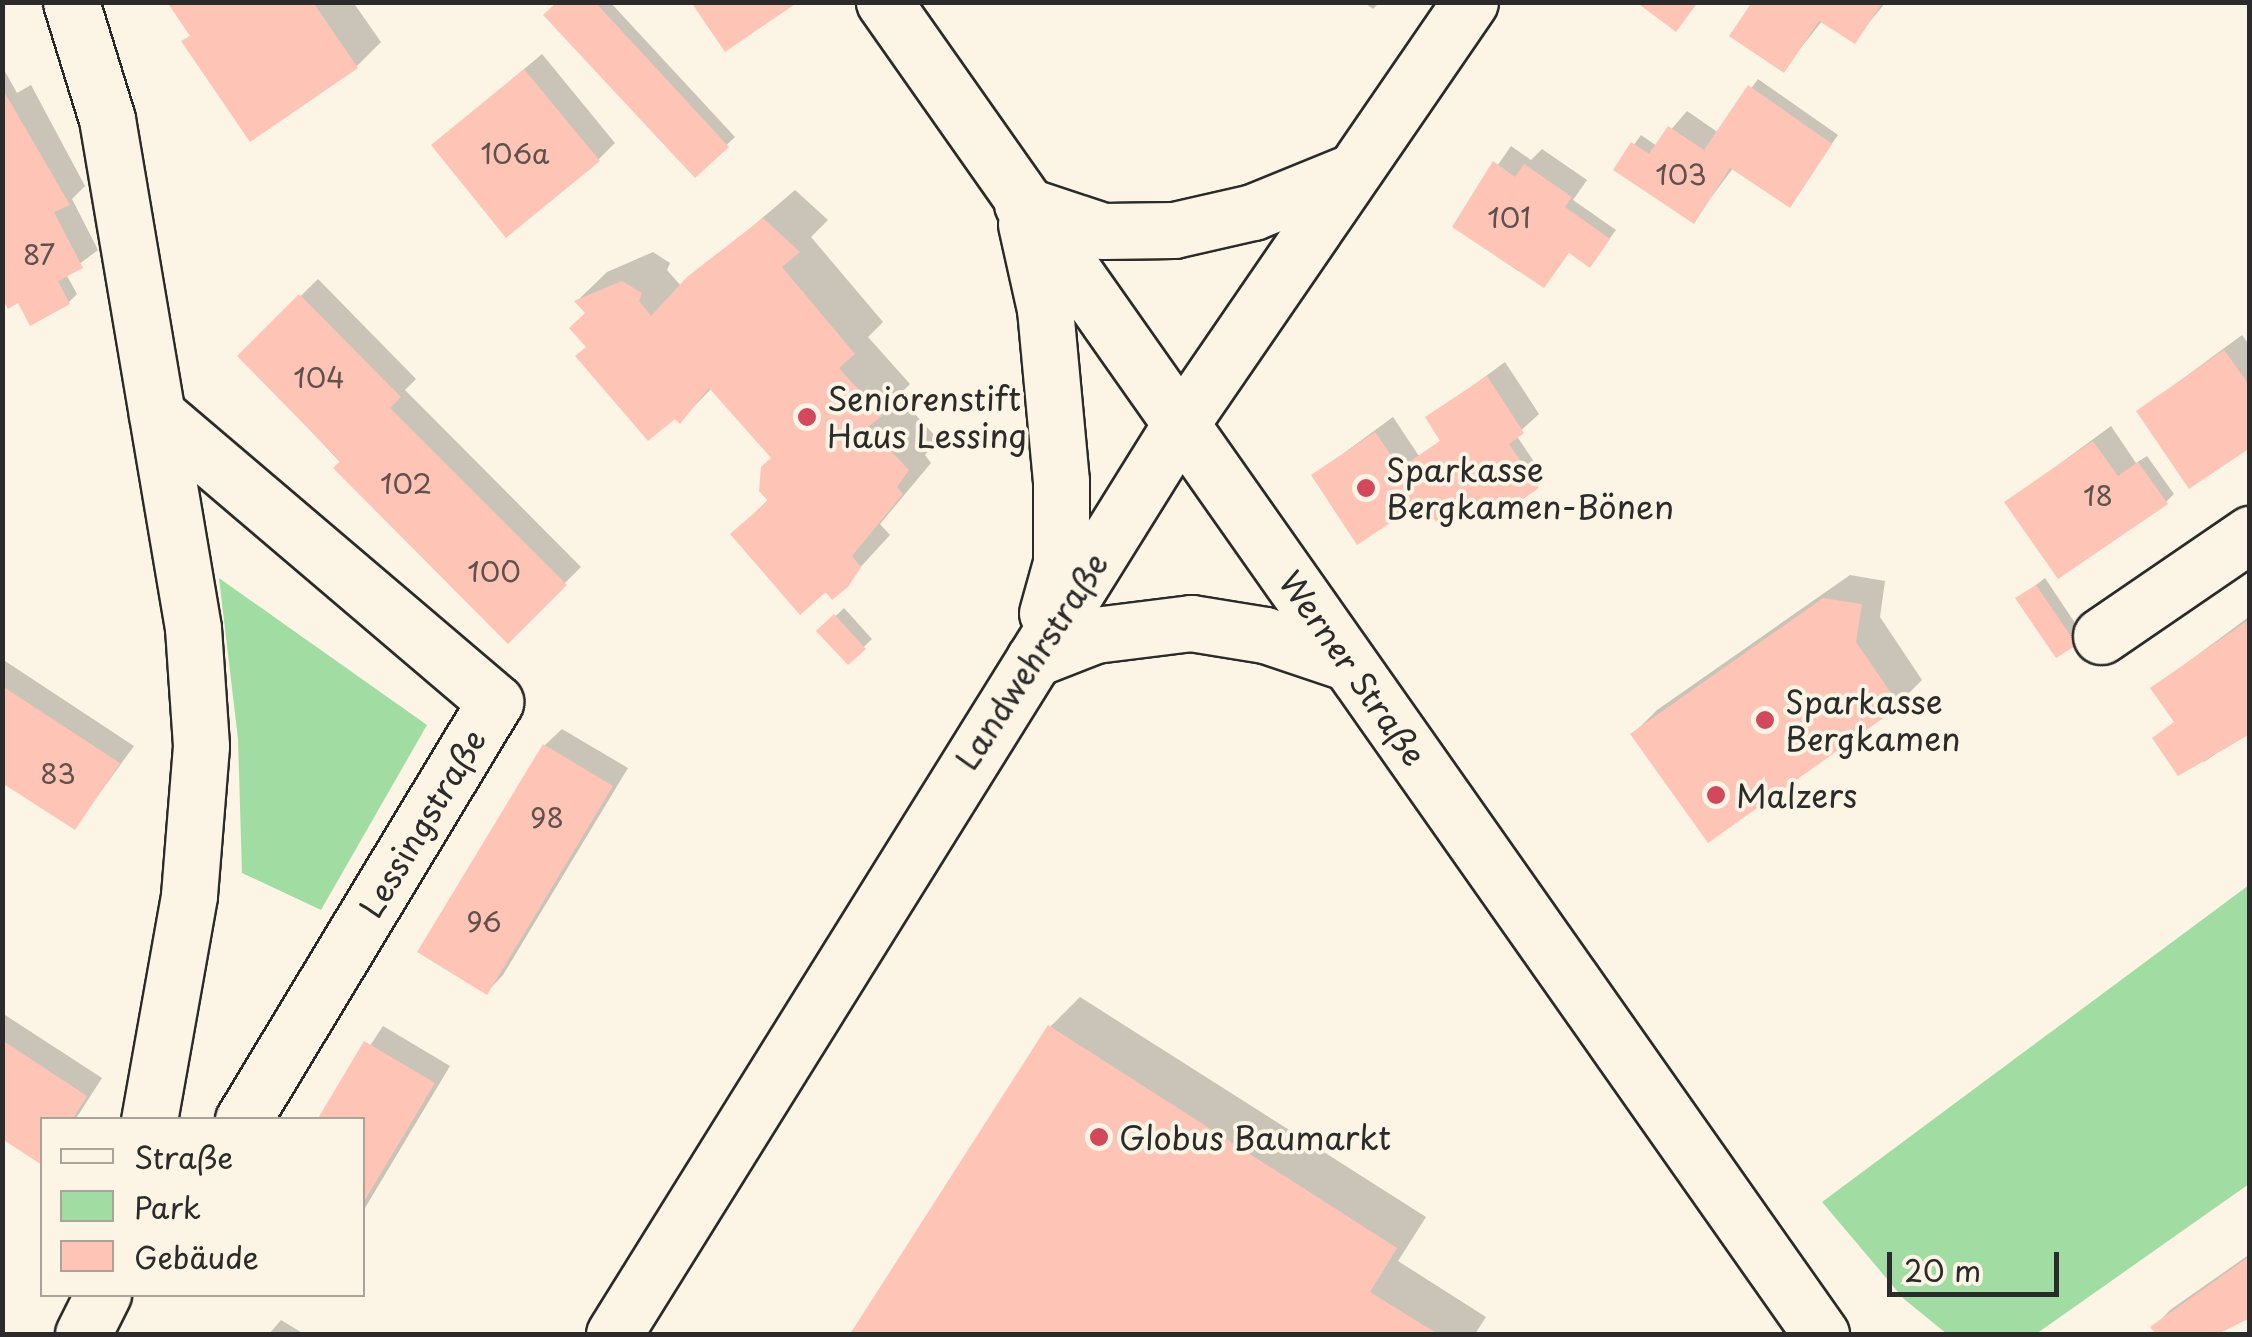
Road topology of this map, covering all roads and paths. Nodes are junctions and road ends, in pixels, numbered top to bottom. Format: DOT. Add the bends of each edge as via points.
graph roads {
  1 [pos="71,2"];
  2 [pos="884,2"];
  3 [pos="1470,2"];
  4 [pos="1351,172"];
  5 [pos="1022,204"];
  6 [pos="157,414"];
  7 [pos="1182,422"];
  8 [pos="2250,534"];
  9 [pos="2101,636"];
  10 [pos="1034,660"];
  11 [pos="1348,663"];
  12 [pos="151,1117"];
  13 [pos="245,1117"];
  14 [pos="102,1297"];
  15 [pos="83,1334"];
  16 [pos="614,1334"];
  17 [pos="1821,1334"];
  1 -- 6 [label="main road" via="107,119"];
  2 -- 5 [label="main road, Werner Straße"];
  3 -- 4 [label="main road, Landwehrstraße"];
  4 -- 5 [label="main road" via="1253,212 1174,230 1104,231"];
  4 -- 7 [label="main road, Landwehrstraße"];
  5 -- 7 [label="main road, Werner Straße"];
  5 -- 10 [label="main road" via="1045,309 1061,481 1061,563"];
  6 -- 12 [label="main road" via="192,628 201,746 188,896"];
  6 -- 13 [label="main road, Lessingstraße" via="495,702"];
  7 -- 10 [label="main road, Landwehrstraße"];
  7 -- 11 [label="main road, Werner Straße"];
  8 -- 9 [label="main road"];
  10 -- 11 [label="main road" via="1095,636 1190,624 1265,636"];
  10 -- 16 [label="main road, Landwehrstraße"];
  11 -- 17 [label="main road, Werner Straße"];
  14 -- 15 [label="main road"];
}
